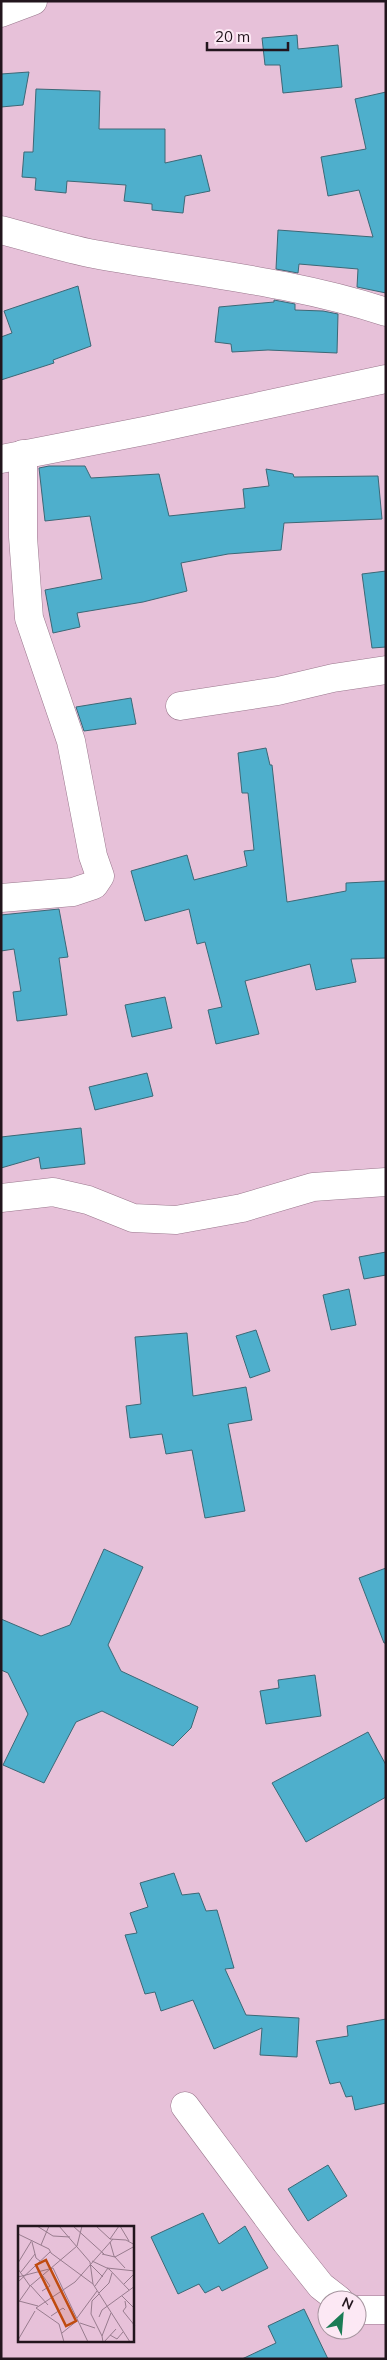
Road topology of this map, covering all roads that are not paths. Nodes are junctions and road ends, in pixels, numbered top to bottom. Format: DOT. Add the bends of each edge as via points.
graph roads {
  1 [pos="33,1"];
  2 [pos="1,13"];
  3 [pos="1,230"];
  4 [pos="386,312"];
  5 [pos="386,379"];
  6 [pos="12,457"];
  7 [pos="386,670"];
  8 [pos="180,706"];
  9 [pos="1,898"];
  10 [pos="386,1182"];
  11 [pos="1,1198"];
  12 [pos="185,2106"];
  13 [pos="326,2290"];
  14 [pos="367,2310"];
  15 [pos="386,2310"];
  1 -- 2 [label="street"];
  3 -- 4 [label="street" via="92,253 352,301"];
  5 -- 6 [label="street"];
  6 -- 9 [label="street" via="23,537 29,618 71,741 100,876 94,885 73,892"];
  7 -- 8 [label="street" via="333,678 278,692"];
  10 -- 11 [label="street" via="313,1187 242,1208 176,1220 133,1218 88,1200 53,1192"];
  12 -- 13 [label="street" via="286,2242"];
  14 -- 15 [label="street"];
}
